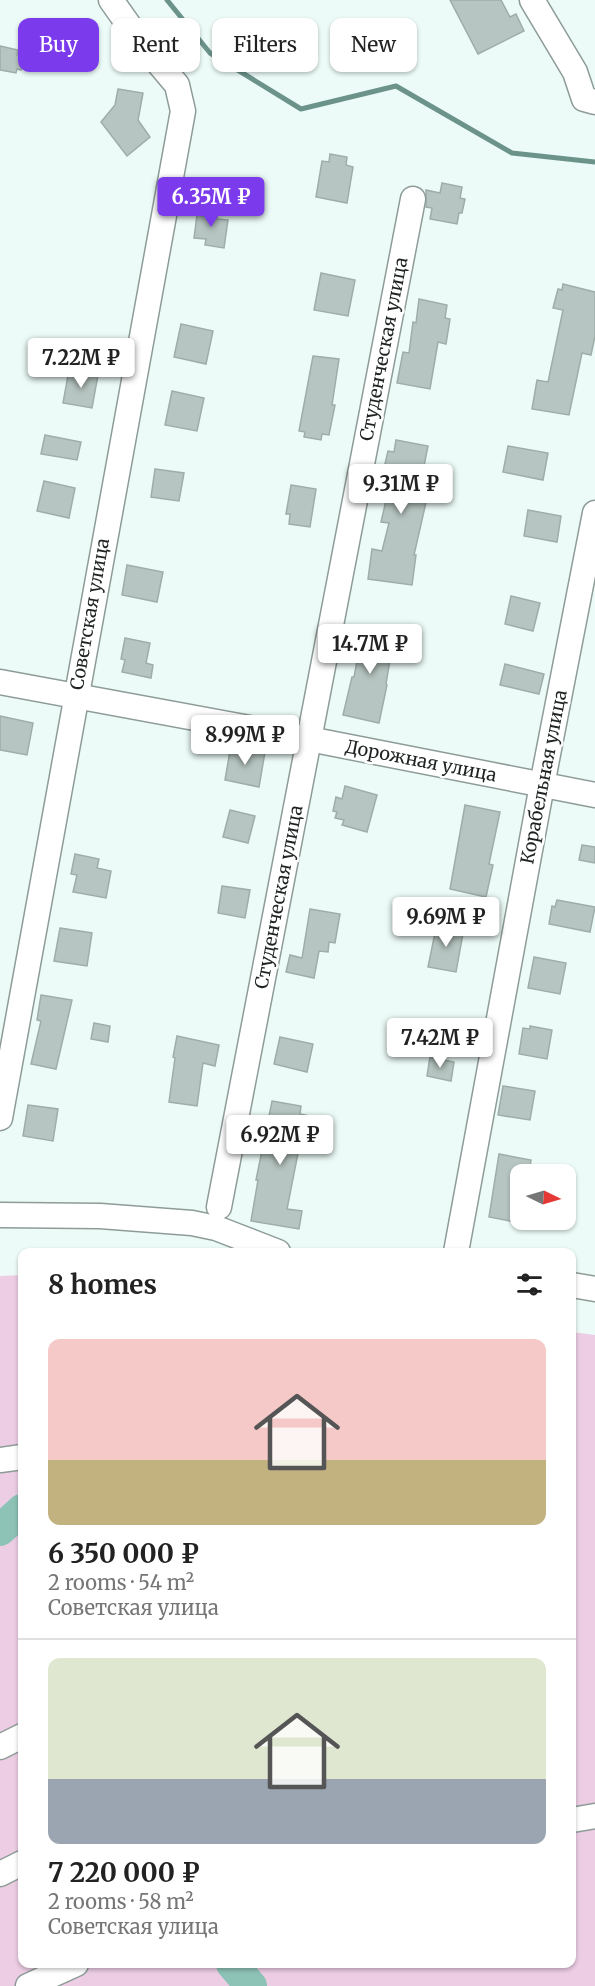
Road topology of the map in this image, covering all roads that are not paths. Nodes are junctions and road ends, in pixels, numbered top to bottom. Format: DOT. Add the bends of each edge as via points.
graph roads {
  1 [pos="111,0"];
  2 [pos="531,0"];
  3 [pos="590,100"];
  4 [pos="413,199"];
  5 [pos="595,513"];
  6 [pos="0,682"];
  7 [pos="75,697"];
  8 [pos="309,739"];
  9 [pos="542,785"];
  10 [pos="595,795"];
  11 [pos="0,1118"];
  12 [pos="219,1207"];
  13 [pos="0,1215"];
  14 [pos="268,1248"];
  15 [pos="457,1248"];
  16 [pos="576,1286"];
  17 [pos="595,1289"];
  18 [pos="18,1458"];
  19 [pos="0,1460"];
  20 [pos="18,1738"];
  21 [pos="0,1747"];
  22 [pos="595,1816"];
  23 [pos="576,1819"];
  24 [pos="18,1865"];
  25 [pos="0,1874"];
  26 [pos="67,1968"];
  27 [pos="28,1986"];
  1 -- 7 [label="street, Советская улица" via="177,85 183,111"];
  2 -- 3 [label="street"];
  4 -- 8 [label="street, Студенческая улица"];
  5 -- 9 [label="street, Корабельная улица"];
  6 -- 7 [label="street, Дорожная улица"];
  7 -- 8 [label="street, Дорожная улица"];
  7 -- 11 [label="street, Советская улица"];
  8 -- 9 [label="street, Дорожная улица"];
  8 -- 12 [label="street, Студенческая улица"];
  9 -- 10 [label="street, Дорожная улица"];
  9 -- 15 [label="street, Корабельная улица"];
  13 -- 14 [label="street" via="100,1216 192,1223"];
  16 -- 17 [label="street"];
  18 -- 19 [label="street"];
  20 -- 21 [label="street"];
  22 -- 23 [label="street"];
  24 -- 25 [label="street"];
  26 -- 27 [label="street"];
}
